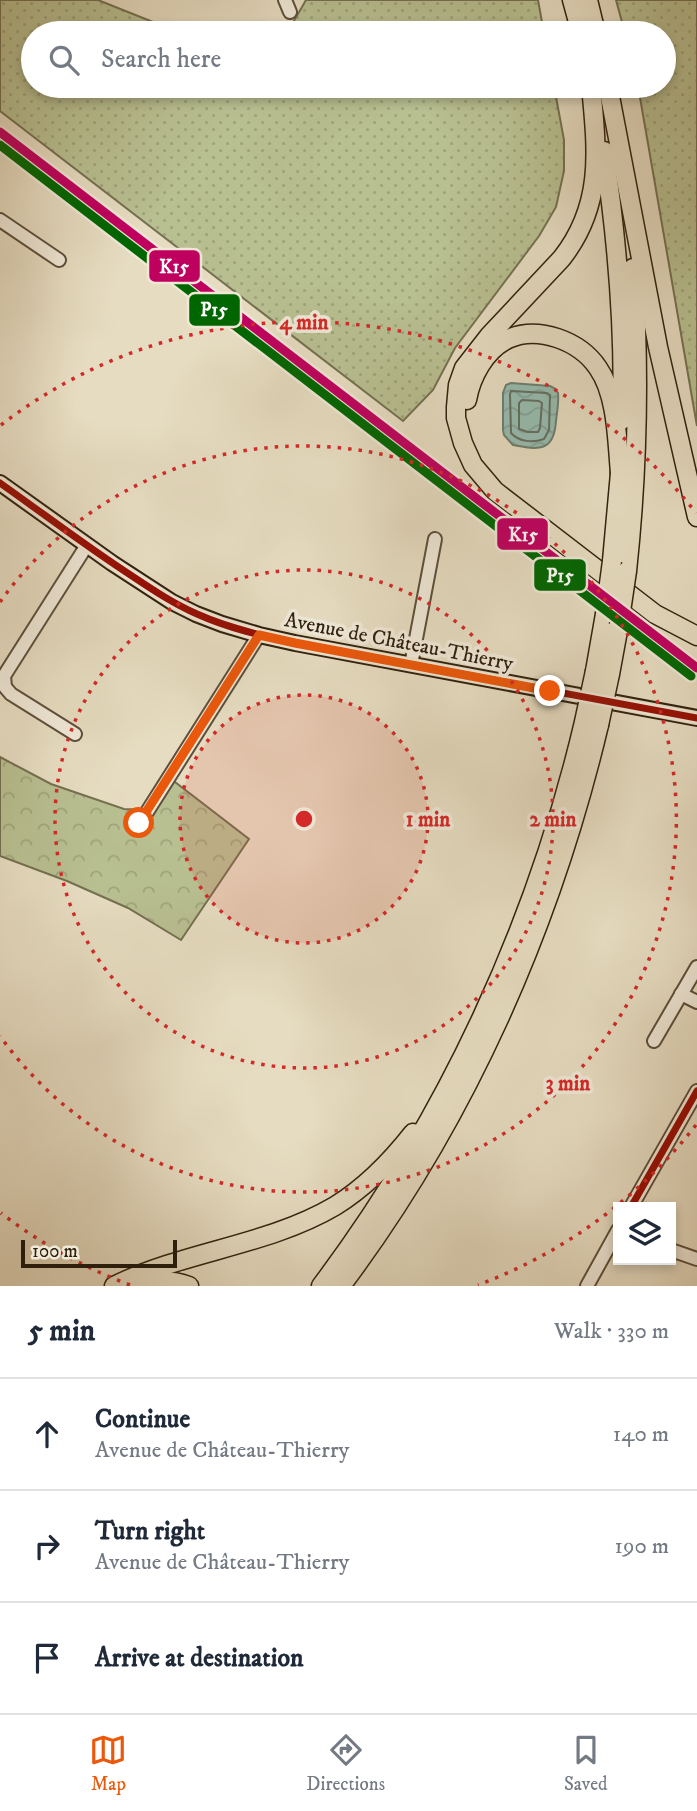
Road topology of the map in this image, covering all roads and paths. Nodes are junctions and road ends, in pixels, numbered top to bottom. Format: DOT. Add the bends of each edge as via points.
graph roads {
  1 [pos="572,0"];
  2 [pos="588,0"];
  3 [pos="577,21"];
  4 [pos="593,21"];
  5 [pos="593,98"];
  6 [pos="594,98"];
  7 [pos="610,98"];
  8 [pos="622,164"];
  9 [pos="0,220"];
  10 [pos="59,260"];
  11 [pos="620,473"];
  12 [pos="0,483"];
  13 [pos="697,517"];
  14 [pos="435,539"];
  15 [pos="88,545"];
  16 [pos="619,566"];
  17 [pos="697,634"];
  18 [pos="259,635"];
  19 [pos="411,665"];
  20 [pos="697,718"];
  21 [pos="591,724"];
  22 [pos="75,734"];
  23 [pos="139,823"];
  24 [pos="697,967"];
  25 [pos="681,994"];
  26 [pos="697,1002"];
  27 [pos="654,1041"];
  28 [pos="446,1090"];
  29 [pos="697,1091"];
  30 [pos="634,1202"];
  31 [pos="613,1241"];
  32 [pos="369,1247"];
  33 [pos="676,1252"];
  34 [pos="697,1259"];
  35 [pos="114,1286"];
  36 [pos="134,1286"];
  37 [pos="189,1286"];
  38 [pos="321,1286"];
  39 [pos="341,1286"];
  40 [pos="349,1286"];
  41 [pos="587,1286"];
  1 -- 3 [label="highway"];
  2 -- 4 [label="highway"];
  5 -- 17 [label="highway" via="595,168 585,222 562,258 468,361 456,395 456,418 473,465 495,491 655,614"];
  6 -- 11 [label="highway" via="619,290"];
  7 -- 8 [label="highway"];
  8 -- 13 [label="highway"];
  8 -- 16 [label="highway" via="633,261 638,381 635,475"];
  9 -- 10 [label="street"];
  11 -- 16 [label="highway"];
  11 -- 17 [label="highway" via="608,390 589,355 557,337 536,334 516,336 494,349 474,376 467,409 471,434 490,472 593,560"];
  12 -- 15 [label="main road, Avenue de Château-Thierry"];
  14 -- 19 [label="street"];
  15 -- 18 [label="main road, Avenue de Château-Thierry" via="184,608"];
  15 -- 22 [label="street" via="4,676 11,694"];
  16 -- 21 [label="highway, bridge"];
  18 -- 19 [label="main road, Avenue de Château-Thierry"];
  18 -- 23 [label="street, Avenue de Château-Thierry"];
  19 -- 20 [label="main road, Avenue de Château-Thierry"];
  21 -- 28 [label="highway" via="524,919"];
  21 -- 32 [label="highway" via="589,767 566,846 509,997 436,1141"];
  24 -- 25 [label="street"];
  25 -- 26 [label="street"];
  25 -- 27 [label="street"];
  28 -- 35 [label="highway" via="394,1155 336,1205 287,1228 172,1262"];
  28 -- 38 [label="highway" via="401,1169"];
  29 -- 30 [label="street"];
  31 -- 41 [label="street"];
  32 -- 39 [label="highway"];
  32 -- 40 [label="highway"];
  33 -- 34 [label="street"];
  36 -- 37 [label="highway" via="167,1280"];
}
